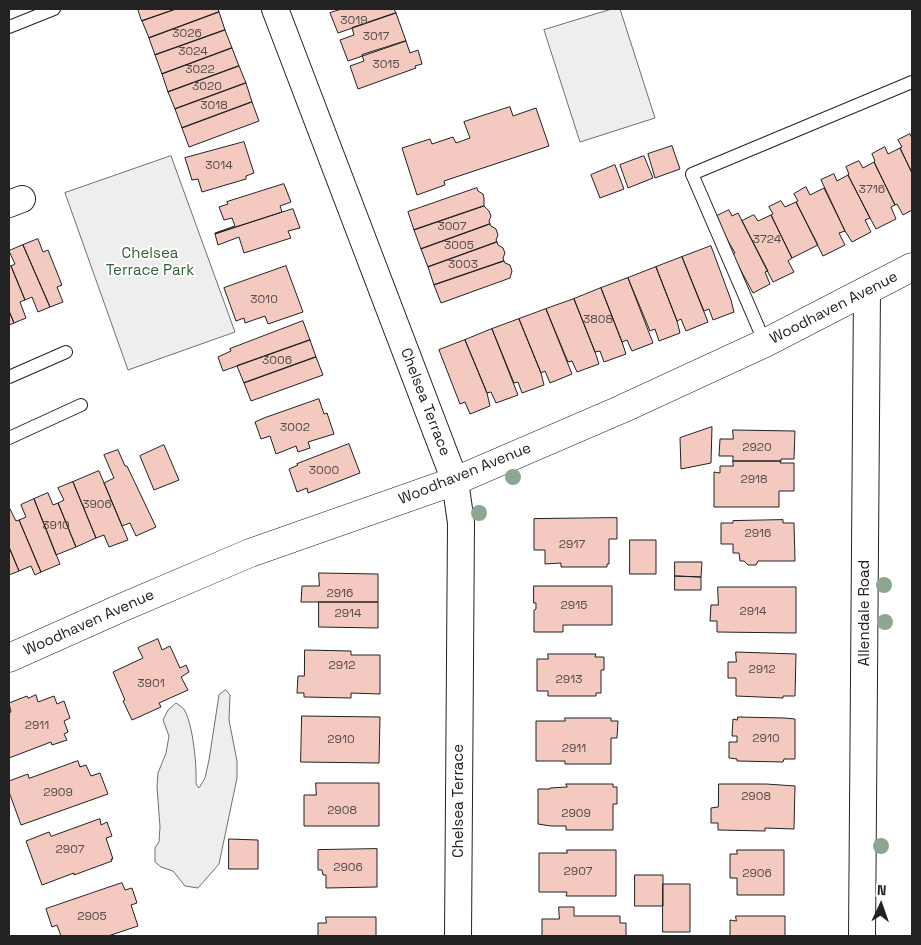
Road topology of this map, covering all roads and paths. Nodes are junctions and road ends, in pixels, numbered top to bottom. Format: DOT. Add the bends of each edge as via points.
graph roads {
  1 [pos="54,9"];
  2 [pos="275,9"];
  3 [pos="9,27"];
  4 [pos="912,82"];
  5 [pos="912,267"];
  6 [pos="867,290"];
  7 [pos="765,343"];
  8 [pos="66,352"];
  9 [pos="9,377"];
  10 [pos="81,405"];
  11 [pos="10,435"];
  12 [pos="455,481"];
  13 [pos="9,658"];
  14 [pos="458,936"];
  15 [pos="862,936"];
  1 -- 3 [label="lane"];
  2 -- 12 [label="street, Chelsea Terrace"];
  4 -- 7 [label="lane" via="692,174"];
  5 -- 6 [label="street, Woodhaven Avenue"];
  6 -- 7 [label="street, Woodhaven Avenue"];
  6 -- 15 [label="street, Allendale Road"];
  7 -- 12 [label="street, Woodhaven Avenue"];
  8 -- 9 [label="lane"];
  10 -- 11 [label="lane"];
  12 -- 13 [label="street, Woodhaven Avenue" via="250,554"];
  12 -- 14 [label="street, Chelsea Terrace" via="461,523"];
}
